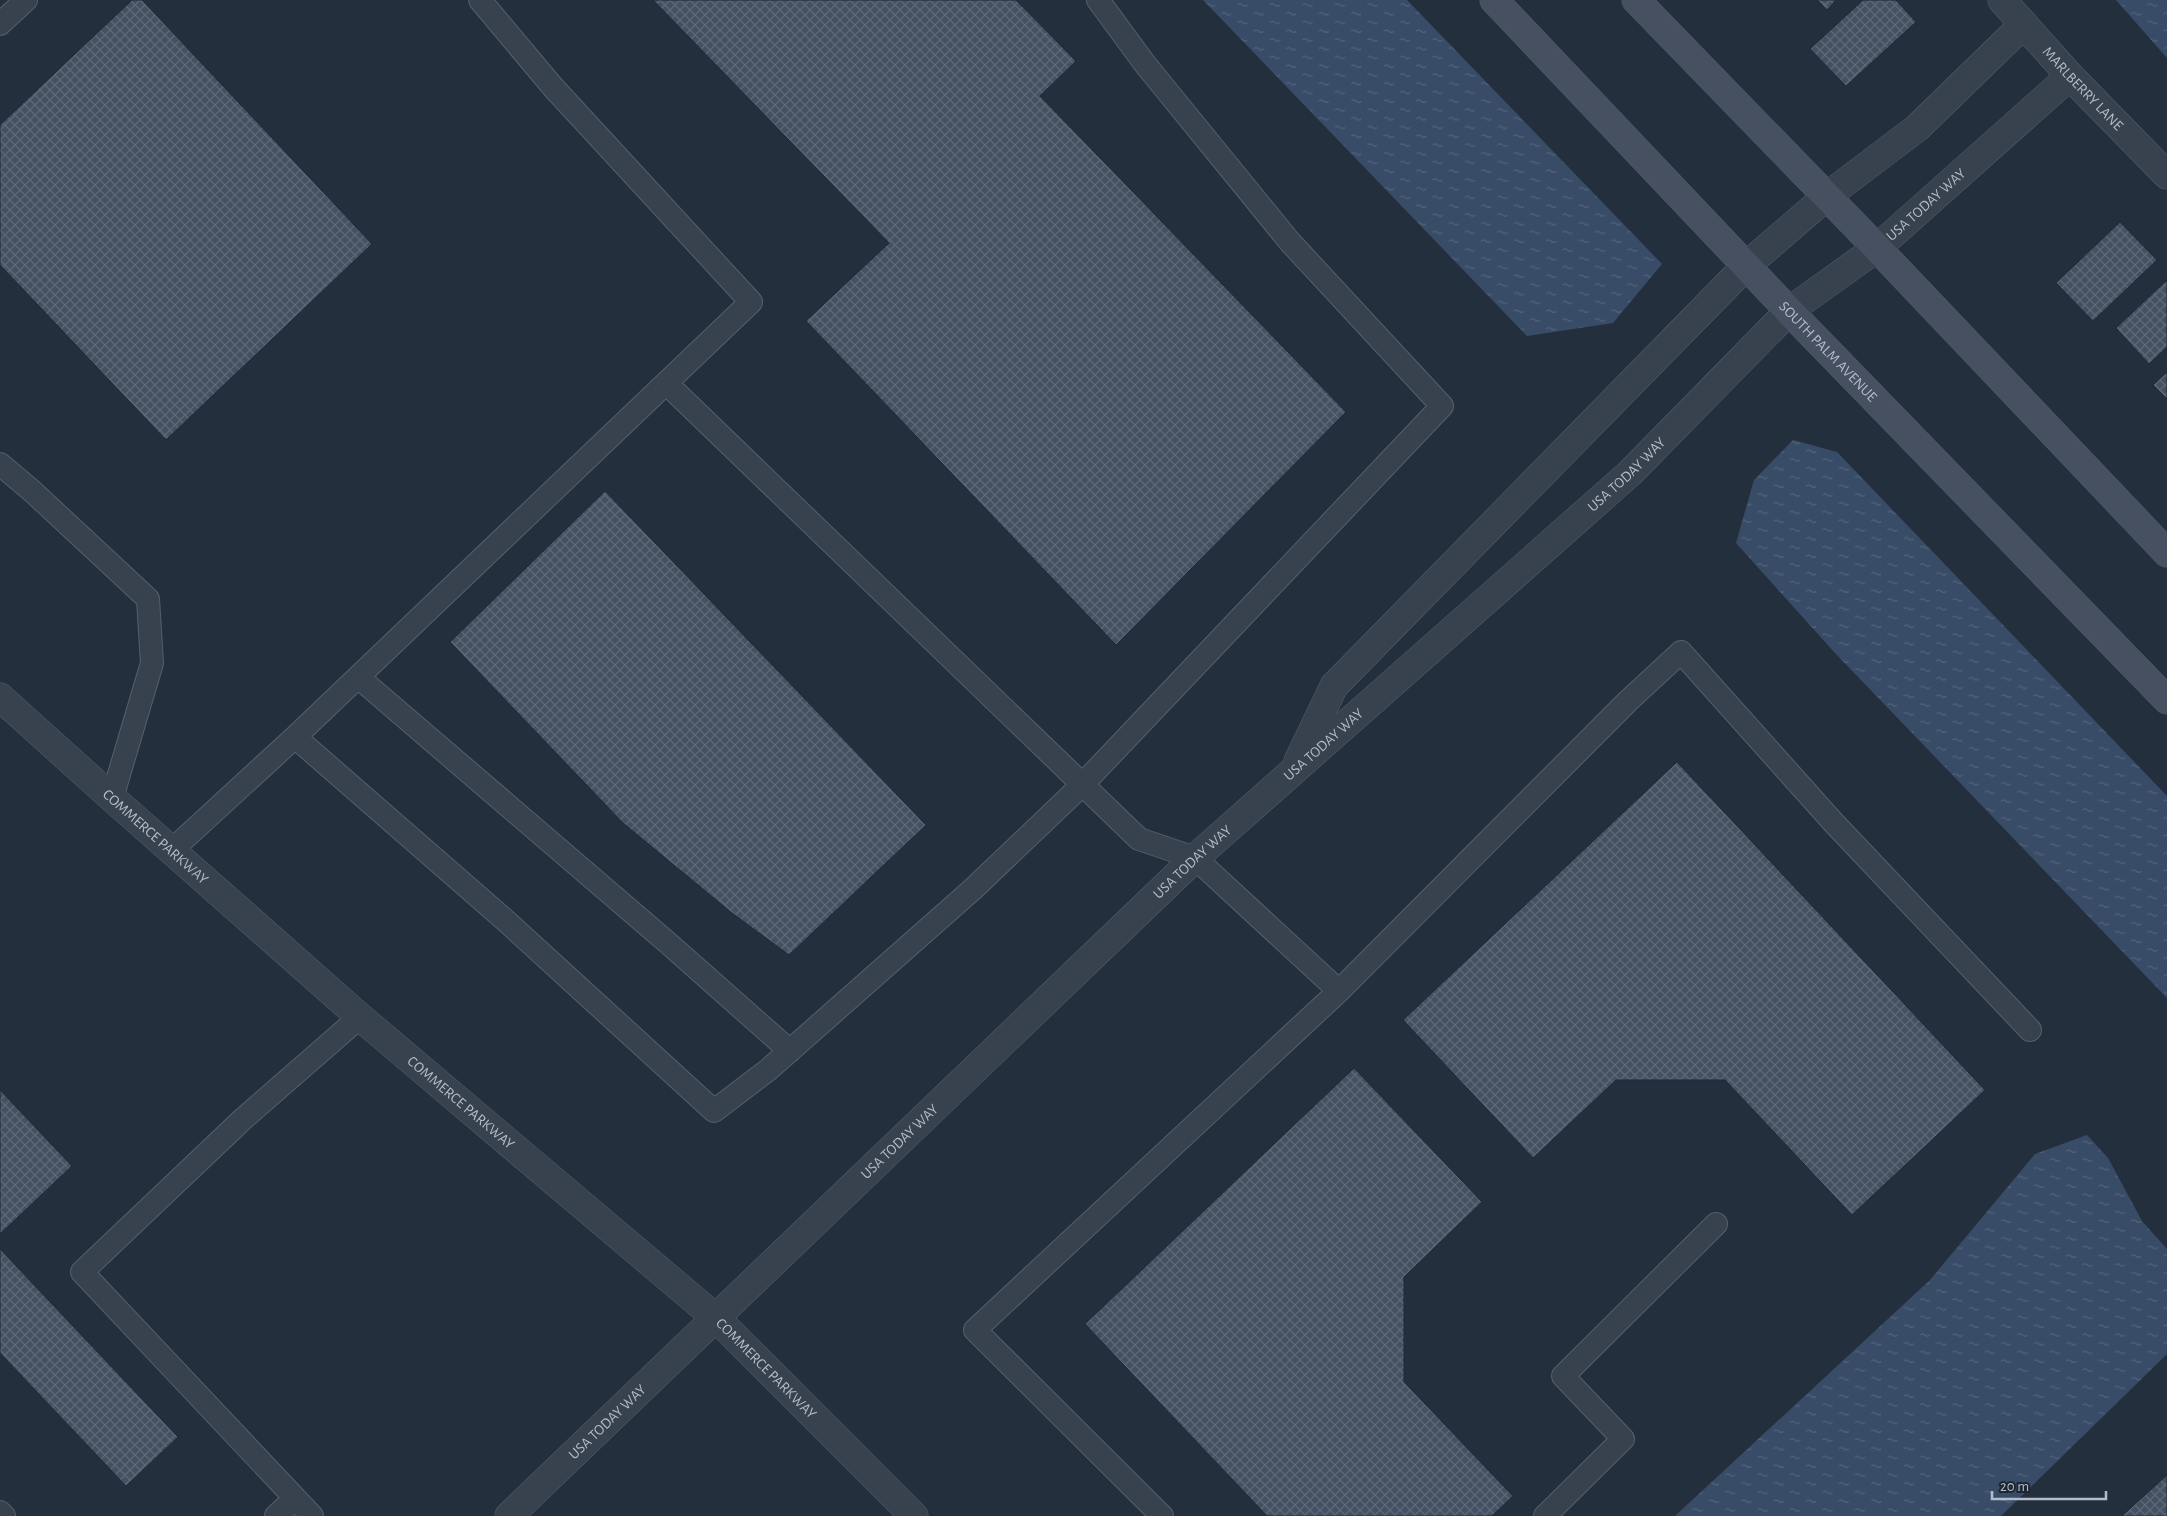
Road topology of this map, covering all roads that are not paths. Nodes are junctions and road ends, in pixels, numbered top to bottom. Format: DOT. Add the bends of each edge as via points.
graph roads {
  1 [pos="26,0"];
  2 [pos="480,0"];
  3 [pos="1098,0"];
  4 [pos="1494,0"];
  5 [pos="1636,0"];
  6 [pos="2002,0"];
  7 [pos="0,24"];
  8 [pos="2024,24"];
  9 [pos="2070,76"];
  10 [pos="2167,175"];
  11 [pos="1827,196"];
  12 [pos="1877,248"];
  13 [pos="1746,266"];
  14 [pos="1789,311"];
  15 [pos="666,383"];
  16 [pos="0,464"];
  17 [pos="2167,553"];
  18 [pos="358,677"];
  19 [pos="0,697"];
  20 [pos="2167,700"];
  21 [pos="295,737"];
  22 [pos="1294,771"];
  23 [pos="1082,785"];
  24 [pos="112,798"];
  25 [pos="172,850"];
  26 [pos="1195,858"];
  27 [pos="1339,992"];
  28 [pos="360,1017"];
  29 [pos="2030,1030"];
  30 [pos="790,1051"];
  31 [pos="1716,1224"];
  32 [pos="716,1319"];
  33 [pos="295,1498"];
  34 [pos="0,1512"];
  35 [pos="4,1516"];
  36 [pos="276,1516"];
  37 [pos="312,1516"];
  38 [pos="509,1516"];
  39 [pos="914,1516"];
  40 [pos="1162,1516"];
  41 [pos="1545,1516"];
  1 -- 7 [label="lane"];
  2 -- 15 [label="lane" via="552,86 751,302"];
  3 -- 23 [label="lane" via="1145,64 1290,242 1442,406"];
  4 -- 13 [label="main road, SOUTH PALM AVENUE"];
  5 -- 11 [label="main road"];
  6 -- 8 [label="street, MARLBERRY LANE"];
  8 -- 9 [label="street, MARLBERRY LANE"];
  8 -- 11 [label="street, USA TODAY WAY" via="1917,128"];
  9 -- 10 [label="street, MARLBERRY LANE"];
  9 -- 12 [label="street, USA TODAY WAY"];
  11 -- 12 [label="main road"];
  11 -- 13 [label="street, USA TODAY WAY"];
  12 -- 14 [label="street, USA TODAY WAY"];
  12 -- 17 [label="main road"];
  13 -- 14 [label="main road, SOUTH PALM AVENUE"];
  13 -- 22 [label="street, USA TODAY WAY" via="1334,686"];
  14 -- 20 [label="main road, SOUTH PALM AVENUE"];
  14 -- 22 [label="street, USA TODAY WAY" via="1630,473"];
  15 -- 18 [label="lane"];
  15 -- 23 [label="lane"];
  16 -- 24 [label="lane" via="148,599 152,663"];
  18 -- 21 [label="lane"];
  18 -- 30 [label="lane"];
  19 -- 24 [label="street, COMMERCE PARKWAY"];
  21 -- 25 [label="lane"];
  21 -- 30 [label="lane" via="505,920 714,1111"];
  22 -- 26 [label="street, USA TODAY WAY"];
  23 -- 26 [label="lane" via="1139,839"];
  23 -- 30 [label="lane" via="973,889"];
  24 -- 25 [label="street, COMMERCE PARKWAY"];
  25 -- 28 [label="street, COMMERCE PARKWAY"];
  26 -- 27 [label="lane"];
  26 -- 32 [label="street, USA TODAY WAY"];
  27 -- 29 [label="lane" via="1628,701 1681,652 1832,822"];
  27 -- 40 [label="lane" via="975,1330"];
  28 -- 32 [label="street, COMMERCE PARKWAY"];
  28 -- 33 [label="lane" via="244,1119 82,1272"];
  31 -- 41 [label="lane" via="1562,1376 1623,1439"];
  32 -- 38 [label="street, USA TODAY WAY"];
  32 -- 39 [label="street, COMMERCE PARKWAY"];
  33 -- 36 [label="lane"];
  33 -- 37 [label="lane"];
  34 -- 35 [label="lane"];
}
